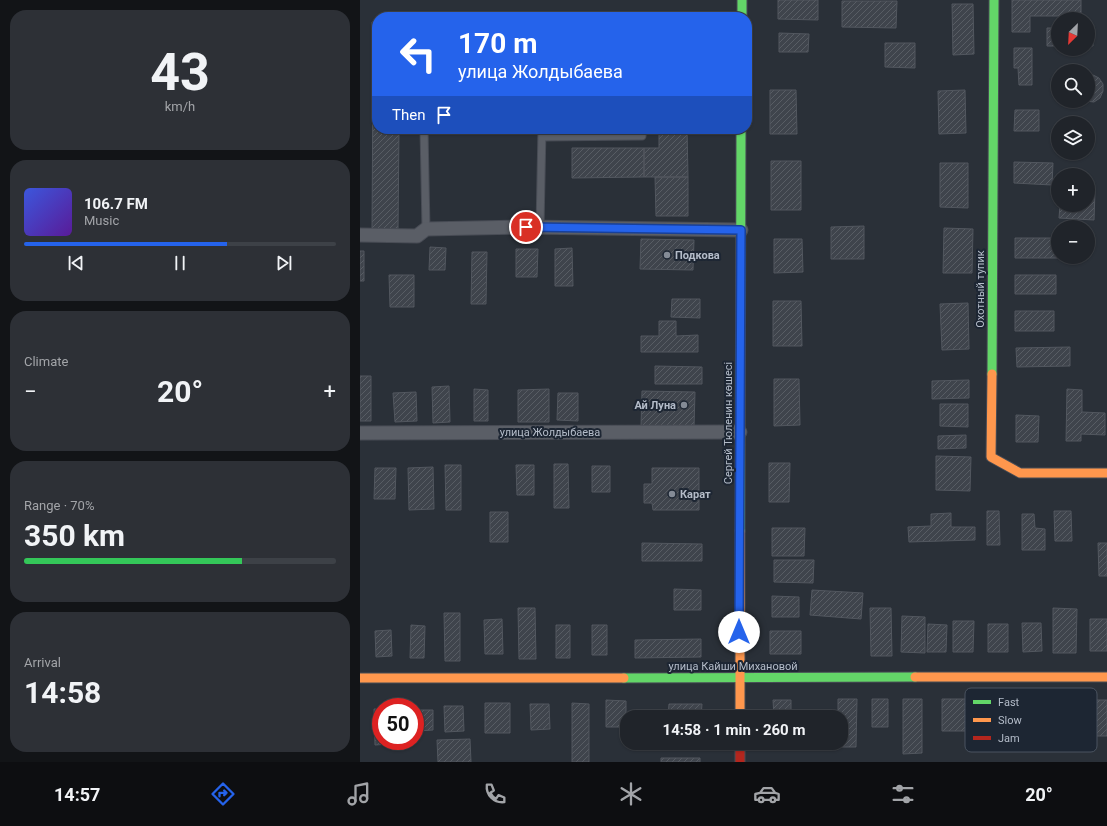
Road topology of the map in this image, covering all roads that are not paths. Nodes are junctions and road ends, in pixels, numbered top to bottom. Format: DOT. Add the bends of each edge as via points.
graph roads {
  1 [pos="742,0"];
  2 [pos="994,0"];
  3 [pos="742,12"];
  4 [pos="424,134"];
  5 [pos="642,134"];
  6 [pos="741,134"];
  7 [pos="542,137"];
  8 [pos="540,227"];
  9 [pos="426,229"];
  10 [pos="741,230"];
  11 [pos="360,234"];
  12 [pos="740,432"];
  13 [pos="360,433"];
  14 [pos="1107,473"];
  15 [pos="1107,677"];
  16 [pos="360,678"];
  17 [pos="739,678"];
  18 [pos="740,710"];
  19 [pos="740,750"];
  20 [pos="740,762"];
  1 -- 3 [label="street"];
  2 -- 14 [label="street, Охотный тупик" via="991,457 1020,474"];
  4 -- 9 [label="lane"];
  5 -- 7 [label="lane"];
  6 -- 10 [label="street, Сергей Тюленин көшесі"];
  7 -- 8 [label="lane"];
  8 -- 9 [label="street"];
  8 -- 10 [label="street"];
  9 -- 11 [label="street" via="416,236"];
  10 -- 12 [label="street, Сергей Тюленин көшесі"];
  12 -- 13 [label="street, улица Жолдыбаева"];
  12 -- 17 [label="street, Сергей Тюленин көшесі"];
  15 -- 17 [label="street, улица Кайши Михановой"];
  16 -- 17 [label="street, улица Кайши Михановой"];
  17 -- 18 [label="street, Сергей Тюленин көшесі"];
  19 -- 20 [label="street"];
}
